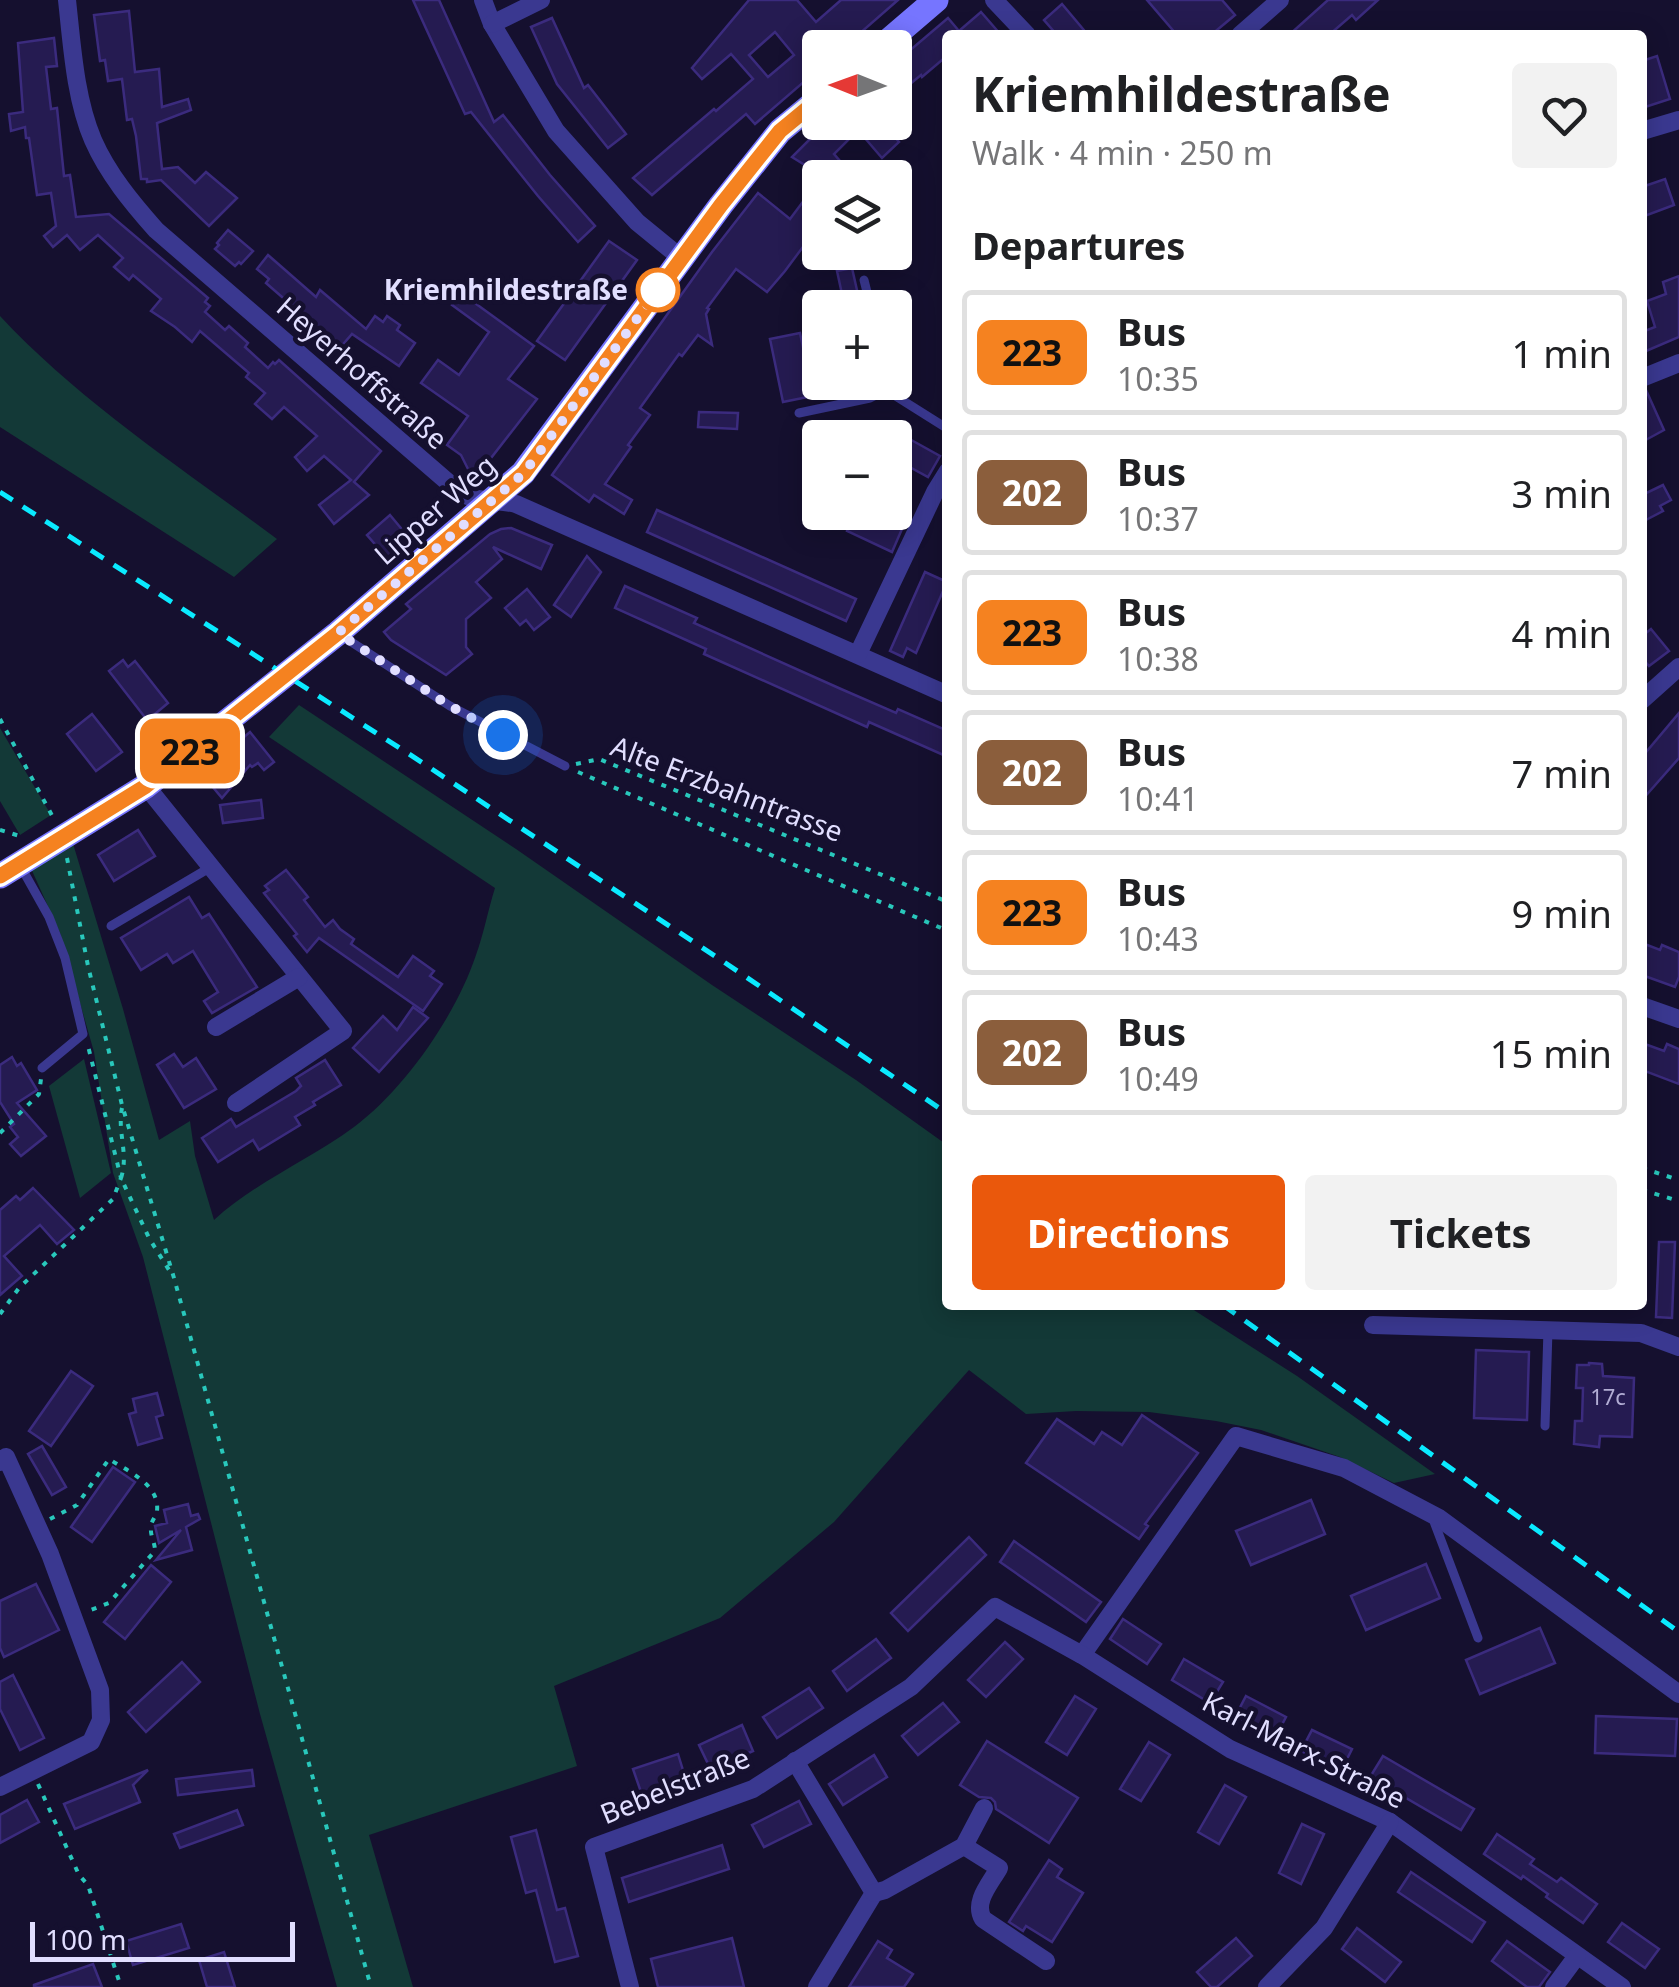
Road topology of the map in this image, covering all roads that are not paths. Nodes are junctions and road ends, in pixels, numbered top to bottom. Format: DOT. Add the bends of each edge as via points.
graph roads {
  1 [pos="67,0"];
  2 [pos="483,0"];
  3 [pos="541,0"];
  4 [pos="936,0"];
  5 [pos="994,0"];
  6 [pos="1280,0"];
  7 [pos="492,24"];
  8 [pos="901,30"];
  9 [pos="1022,30"];
  10 [pos="1246,30"];
  11 [pos="802,113"];
  12 [pos="1679,120"];
  13 [pos="1647,130"];
  14 [pos="681,258"];
  15 [pos="864,280"];
  16 [pos="866,290"];
  17 [pos="1679,363"];
  18 [pos="1647,376"];
  19 [pos="861,400"];
  20 [pos="906,400"];
  21 [pos="800,413"];
  22 [pos="942,425"];
  23 [pos="942,480"];
  24 [pos="493,499"];
  25 [pos="338,633"];
  26 [pos="858,654"];
  27 [pos="1679,667"];
  28 [pos="942,692"];
  29 [pos="1647,696"];
  30 [pos="565,766"];
  31 [pos="146,786"];
  32 [pos="211,866"];
  33 [pos="10,870"];
  34 [pos="112,926"];
  35 [pos="299,977"];
  36 [pos="1647,1008"];
  37 [pos="1679,1019"];
  38 [pos="216,1027"];
  39 [pos="42,1068"];
  40 [pos="236,1103"];
  41 [pos="1373,1325"];
  42 [pos="1548,1330"];
  43 [pos="1679,1348"];
  44 [pos="1545,1426"];
  45 [pos="3,1459"];
  46 [pos="1432,1514"];
  47 [pos="995,1608"];
  48 [pos="1478,1638"];
  49 [pos="1082,1655"];
  50 [pos="1679,1694"];
  51 [pos="796,1762"];
  52 [pos="0,1787"];
  53 [pos="984,1808"];
  54 [pos="1390,1822"];
  55 [pos="964,1846"];
  56 [pos="874,1893"];
  57 [pos="1578,1956"];
  58 [pos="1046,1961"];
  59 [pos="630,1987"];
  60 [pos="817,1987"];
  61 [pos="1266,1987"];
  62 [pos="1554,1987"];
  63 [pos="1622,1987"];
  1 -- 24 [label="street, Heyerhoffstraße" via="92,137 137,208 457,490 472,499"];
  2 -- 7 [label="street"];
  3 -- 7 [label="street"];
  4 -- 8 [label="street"];
  5 -- 9 [label="street"];
  6 -- 10 [label="street"];
  7 -- 14 [label="street" via="556,130 636,222"];
  11 -- 14 [label="street, Lipper Weg" via="780,131"];
  12 -- 13 [label="street"];
  14 -- 24 [label="street, Lipper Weg" via="524,473"];
  15 -- 16 [label="lane"];
  17 -- 18 [label="street"];
  19 -- 21 [label="lane"];
  20 -- 22 [label="lane"];
  23 -- 26 [label="street"];
  24 -- 25 [label="street, Lipper Weg"];
  24 -- 26 [label="street, Heyerhoffstraße"];
  25 -- 30 [label="lane" via="450,706"];
  25 -- 31 [label="street, Lipper Weg"];
  26 -- 28 [label="street, Heyerhoffstraße"];
  27 -- 29 [label="street"];
  31 -- 32 [label="street"];
  31 -- 33 [label="street, Lipper Weg"];
  32 -- 34 [label="lane"];
  32 -- 35 [label="street"];
  33 -- 39 [label="lane" via="49,917 83,1034"];
  35 -- 38 [label="street"];
  35 -- 40 [label="street" via="343,1031"];
  36 -- 37 [label="street"];
  41 -- 42 [label="street"];
  42 -- 43 [label="street" via="1641,1333"];
  42 -- 44 [label="lane"];
  45 -- 52 [label="street" via="73,1617 100,1690 102,1720 91,1742"];
  46 -- 48 [label="lane"];
  46 -- 49 [label="street" via="1344,1468 1236,1436"];
  46 -- 50 [label="street"];
  47 -- 49 [label="street, Karl-Marx-Straße"];
  47 -- 51 [label="street, Bebelstraße" via="911,1687"];
  49 -- 54 [label="street, Karl-Marx-Straße" via="1230,1748"];
  51 -- 56 [label="street"];
  51 -- 59 [label="street, Bebelstraße" via="753,1789 594,1847"];
  53 -- 55 [label="street"];
  54 -- 57 [label="street, Karl-Marx-Straße"];
  54 -- 61 [label="street" via="1324,1928"];
  55 -- 56 [label="street"];
  55 -- 58 [label="street" via="1000,1868 979,1914"];
  56 -- 60 [label="street"];
  57 -- 62 [label="street"];
  57 -- 63 [label="street, Karl-Marx-Straße"];
}
